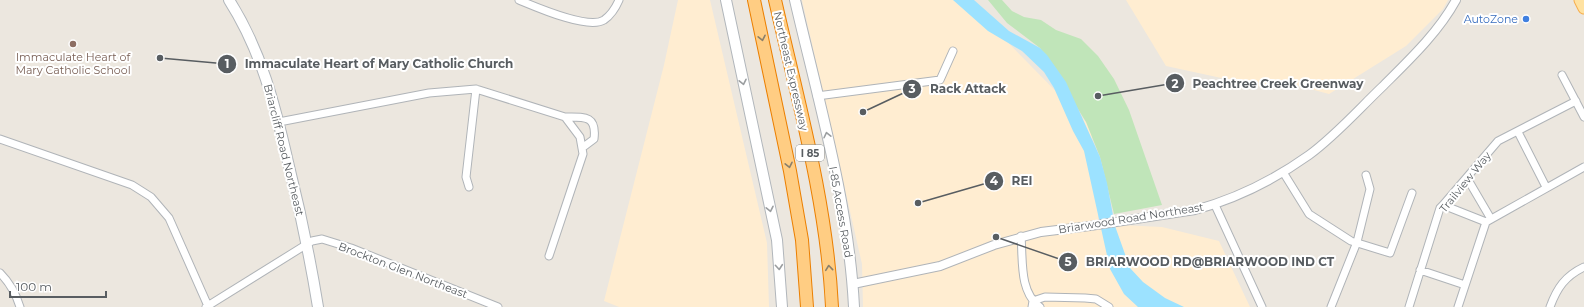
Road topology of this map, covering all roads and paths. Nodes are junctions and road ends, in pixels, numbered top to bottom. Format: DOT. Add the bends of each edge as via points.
graph roads {
  1 [pos="229,0"];
  2 [pos="519,0"];
  3 [pos="618,0"];
  4 [pos="726,0"];
  5 [pos="754,0"];
  6 [pos="776,0"];
  7 [pos="795,0"];
  8 [pos="1456,0"];
  9 [pos="1580,0"];
  10 [pos="1584,8"];
  11 [pos="954,51"];
  12 [pos="1562,75"];
  13 [pos="476,89"];
  14 [pos="817,96"];
  15 [pos="1576,101"];
  16 [pos="565,117"];
  17 [pos="1584,117"];
  18 [pos="279,122"];
  19 [pos="1518,132"];
  20 [pos="0,139"];
  21 [pos="582,148"];
  22 [pos="1584,167"];
  23 [pos="1283,172"];
  24 [pos="1366,175"];
  25 [pos="1466,178"];
  26 [pos="469,187"];
  27 [pos="1546,187"];
  28 [pos="1412,193"];
  29 [pos="1216,204"];
  30 [pos="1443,205"];
  31 [pos="1488,220"];
  32 [pos="1021,236"];
  33 [pos="1358,242"];
  34 [pos="308,244"];
  35 [pos="549,256"];
  36 [pos="1584,267"];
  37 [pos="1420,270"];
  38 [pos="0,273"];
  39 [pos="853,284"];
  40 [pos="1465,284"];
  41 [pos="1032,304"];
  42 [pos="20,307"];
  43 [pos="207,307"];
  44 [pos="318,307"];
  45 [pos="498,307"];
  46 [pos="782,307"];
  47 [pos="807,307"];
  48 [pos="832,307"];
  49 [pos="854,307"];
  50 [pos="1040,307"];
  51 [pos="1108,307"];
  52 [pos="1262,307"];
  53 [pos="1331,307"];
  54 [pos="1409,307"];
  55 [pos="1458,307"];
  56 [pos="1550,307"];
  1 -- 18 [label="main road, Briarcliff Road Northeast" via="262,63"];
  2 -- 3 [label="street" via="542,10 595,23 604,20 615,8"];
  4 -- 46 [label="main road, one-way" via="777,240"];
  5 -- 47 [label="highway, Northeast Expressway / I 85, one-way" via="802,240"];
  48 -- 6 [label="highway, Northeast Expressway / I 85, one-way" via="820,197"];
  7 -- 14 [label="main road, I-85 Access Road"];
  8 -- 23 [label="street, Briarwood Road Northeast" via="1449,13 1402,67 1324,142"];
  9 -- 10 [label="main road"];
  11 -- 14 [label="street" via="940,80"];
  12 -- 15 [label="street"];
  13 -- 16 [label="street"];
  13 -- 18 [label="street" via="429,92"];
  13 -- 26 [label="street" via="466,178"];
  39 -- 14 [label="main road, I-85 Access Road, one-way" via="846,231"];
  15 -- 17 [label="street"];
  15 -- 19 [label="street, Trailview Way"];
  16 -- 21 [label="street" via="580,137"];
  16 -- 21 [label="street" via="587,118 593,122 594,139"];
  18 -- 34 [label="main road, Briarcliff Road Northeast"];
  19 -- 25 [label="street, Trailview Way" via="1498,142"];
  19 -- 27 [label="street"];
  20 -- 43 [label="street" via="132,185 151,197 169,218"];
  21 -- 35 [label="street" via="583,154"];
  22 -- 27 [label="street"];
  23 -- 29 [label="street, Briarwood Road Northeast"];
  23 -- 33 [label="street" via="1309,214 1351,241"];
  24 -- 33 [label="street" via="1370,189"];
  25 -- 30 [label="street, Trailview Way"];
  25 -- 31 [label="street"];
  27 -- 31 [label="street"];
  28 -- 33 [label="street" via="1390,253"];
  29 -- 32 [label="street, Briarwood Road Northeast" via="1150,218"];
  29 -- 52 [label="street"];
  30 -- 31 [label="street"];
  30 -- 37 [label="street, Trailview Way"];
  31 -- 40 [label="street"];
  32 -- 39 [label="street, Briarwood Road Northeast" via="940,266"];
  32 -- 41 [label="street" via="1025,284"];
  33 -- 53 [label="street"];
  34 -- 43 [label="street"];
  34 -- 44 [label="main road, Briarcliff Road Northeast"];
  34 -- 45 [label="street, Brockton Glen Northeast" via="322,239 351,248"];
  36 -- 56 [label="street" via="1562,282"];
  37 -- 40 [label="street"];
  37 -- 54 [label="street, Trailview Way"];
  38 -- 42 [label="street" via="7,280"];
  39 -- 49 [label="main road, I-85 Access Road"];
  40 -- 55 [label="street"];
  41 -- 50 [label="street"];
  41 -- 51 [label="street" via="1045,298 1085,298 1096,299"];
}
